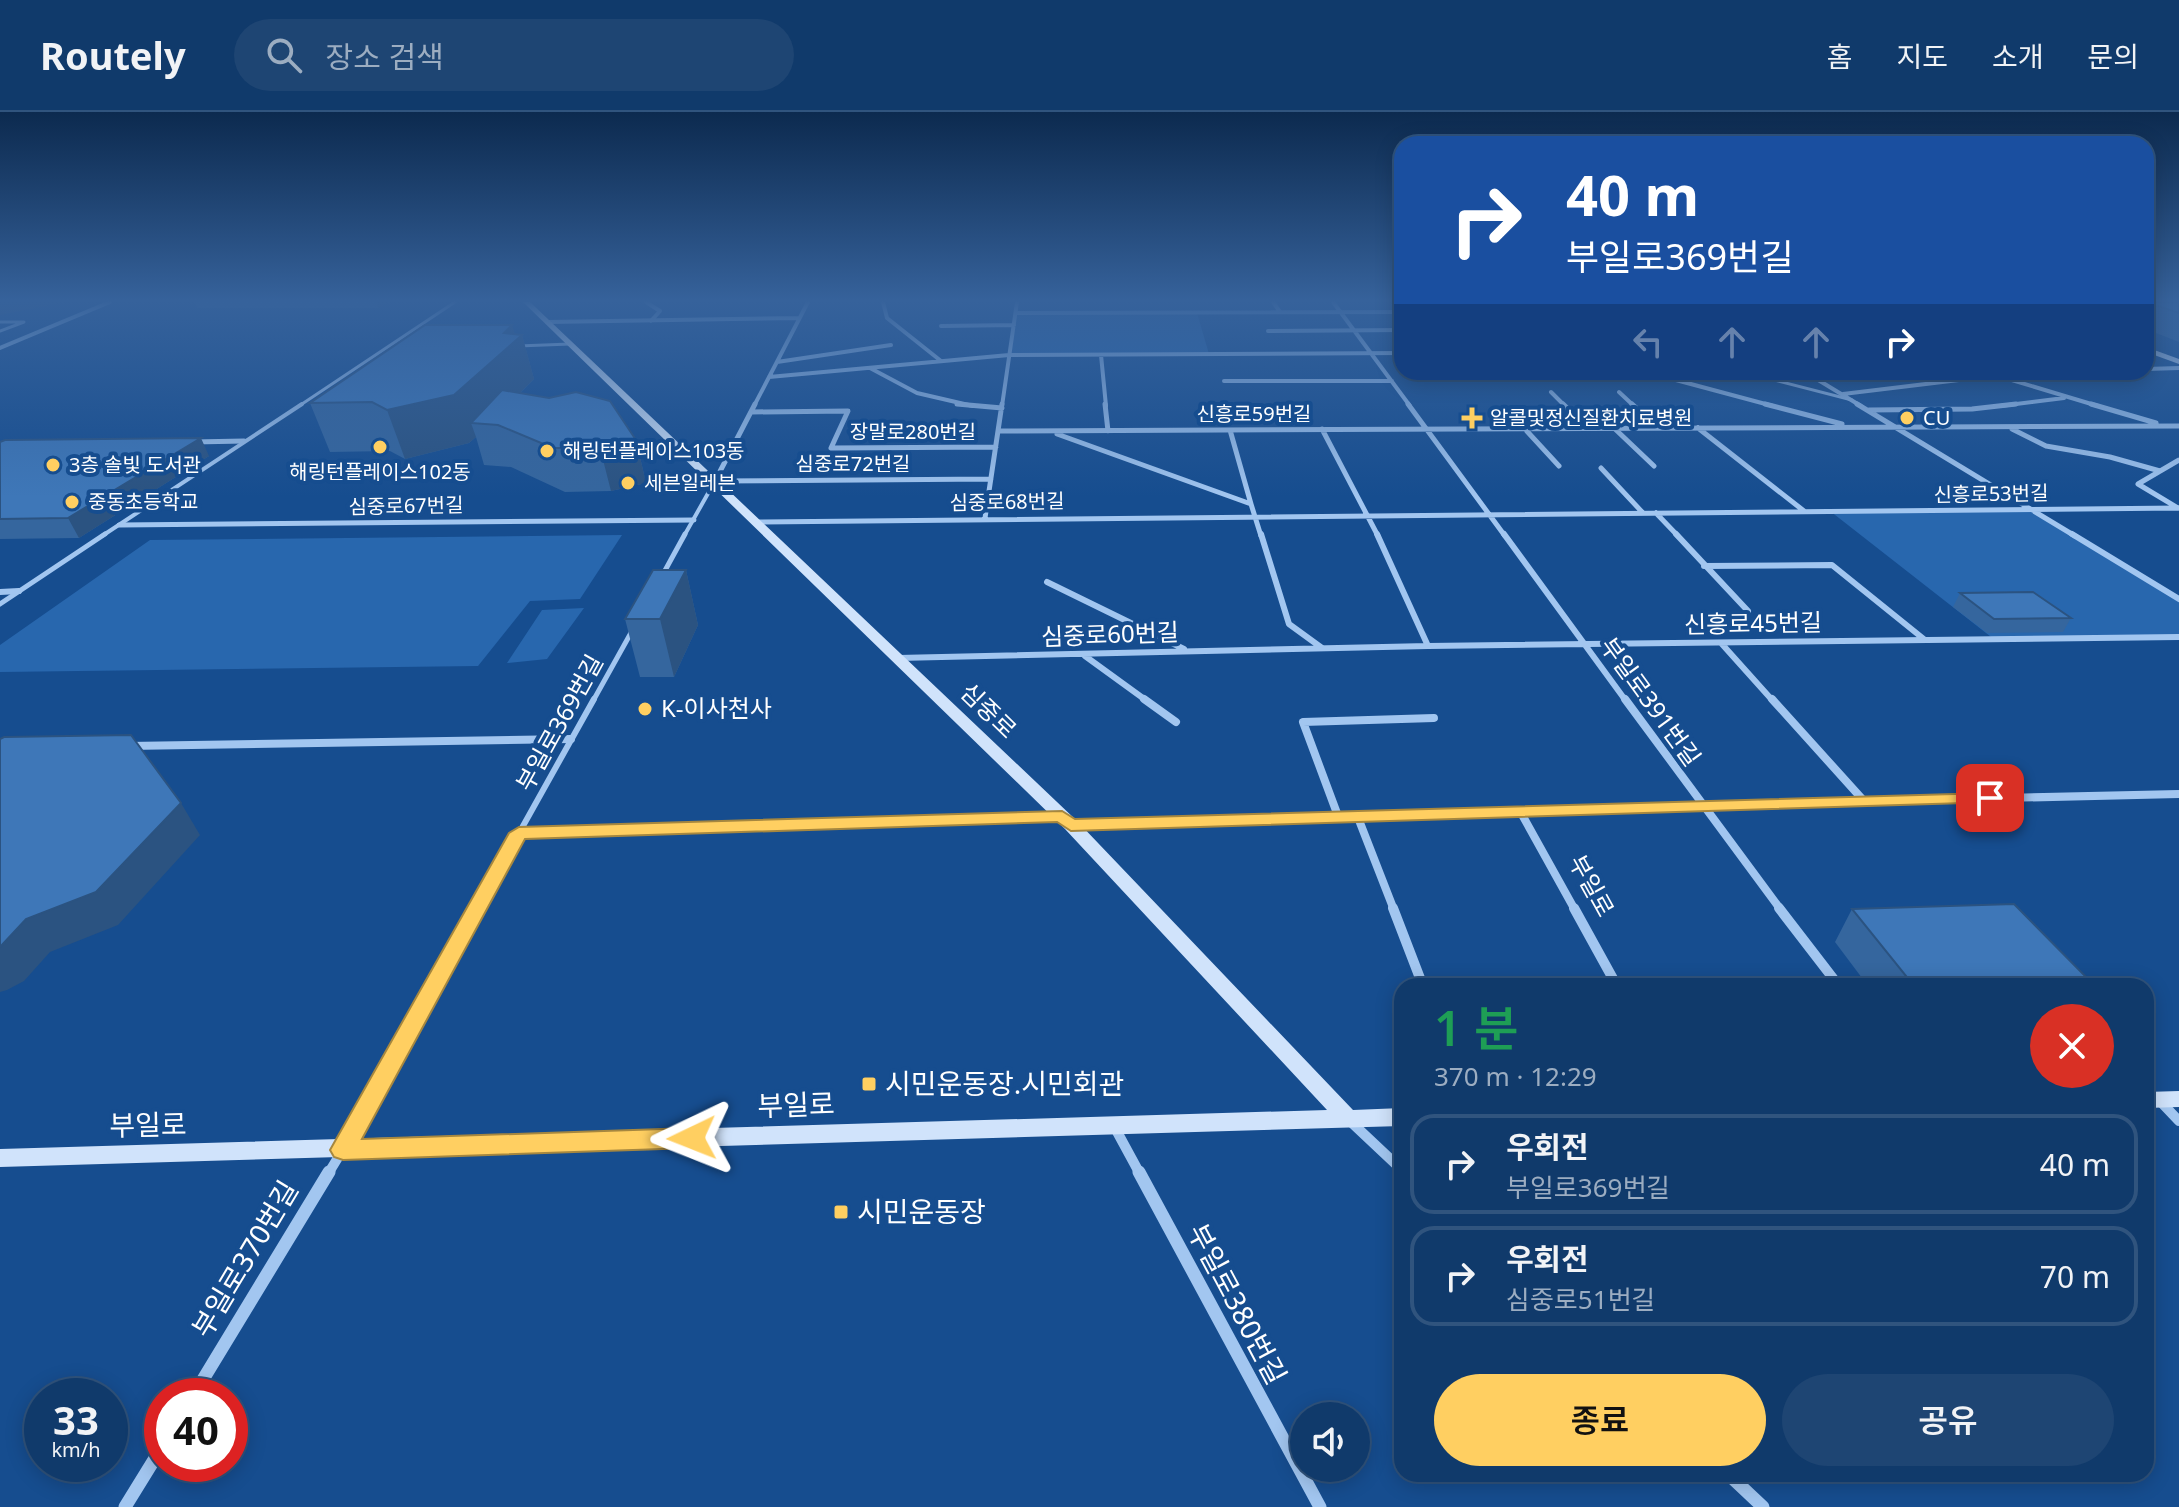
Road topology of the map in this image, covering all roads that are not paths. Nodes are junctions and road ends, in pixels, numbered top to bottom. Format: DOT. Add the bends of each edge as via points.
graph roads {
  1 [pos="357,367"];
  2 [pos="594,367"];
  3 [pos="774,367"];
  4 [pos="878,367"];
  5 [pos="1007,367"];
  6 [pos="1102,367"];
  7 [pos="1382,367"];
  8 [pos="869,368"];
  9 [pos="2179,368"];
  10 [pos="2154,369"];
  11 [pos="769,377"];
  12 [pos="1676,380"];
  13 [pos="1774,380"];
  14 [pos="1818,380"];
  15 [pos="1955,380"];
  16 [pos="2010,380"];
  17 [pos="1224,381"];
  18 [pos="1392,381"];
  19 [pos="1551,392"];
  20 [pos="1619,392"];
  21 [pos="1842,394"];
  22 [pos="2064,398"];
  23 [pos="1852,400"];
  24 [pos="1002,408"];
  25 [pos="1868,410"];
  26 [pos="751,412"];
  27 [pos="1498,414"];
  28 [pos="2166,426"];
  29 [pos="2179,426"];
  30 [pos="1855,427"];
  31 [pos="1896,427"];
  32 [pos="2008,427"];
  33 [pos="1510,428"];
  34 [pos="1524,428"];
  35 [pos="1587,428"];
  36 [pos="1613,428"];
  37 [pos="1658,428"];
  38 [pos="1698,428"];
  39 [pos="1322,429"];
  40 [pos="1428,429"];
  41 [pos="1230,430"];
  42 [pos="998,431"];
  43 [pos="1048,431"];
  44 [pos="1108,431"];
  45 [pos="244,441"];
  46 [pos="183,442"];
  47 [pos="996,447"];
  48 [pos="2179,460"];
  49 [pos="1559,466"];
  50 [pos="1654,466"];
  51 [pos="1601,468"];
  52 [pos="2160,471"];
  53 [pos="991,479"];
  54 [pos="715,481"];
  55 [pos="1251,504"];
  56 [pos="2179,508"];
  57 [pos="2034,509"];
  58 [pos="1804,512"];
  59 [pos="1643,513"];
  60 [pos="1656,513"];
  61 [pos="1492,514"];
  62 [pos="1368,515"];
  63 [pos="1256,516"];
  64 [pos="985,518"];
  65 [pos="694,520"];
  66 [pos="757,522"];
  67 [pos="119,525"];
  68 [pos="1704,566"];
  69 [pos="1047,582"];
  70 [pos="655,588"];
  71 [pos="19,591"];
  72 [pos="0,592"];
  73 [pos="2179,599"];
  74 [pos="0,604"];
  75 [pos="1748,611"];
  76 [pos="633,630"];
  77 [pos="2179,637"];
  78 [pos="1925,640"];
  79 [pos="1721,643"];
  80 [pos="1583,644"];
  81 [pos="1428,646"];
  82 [pos="1322,648"];
  83 [pos="1185,650"];
  84 [pos="1084,655"];
  85 [pos="898,658"];
  86 [pos="1434,718"];
  87 [pos="1176,722"];
  88 [pos="571,739"];
  89 [pos="111,746"];
  90 [pos="2179,794"];
  91 [pos="1864,801"];
  92 [pos="1700,805"];
  93 [pos="1520,811"];
  94 [pos="1357,815"];
  95 [pos="1338,816"];
  96 [pos="1066,821"];
  97 [pos="519,833"];
  98 [pos="1420,978"];
  99 [pos="1613,978"];
  100 [pos="1833,978"];
  101 [pos="2161,1099"];
  102 [pos="1394,1117"];
  103 [pos="1347,1118"];
  104 [pos="2179,1121"];
  105 [pos="1113,1124"];
  106 [pos="343,1150"];
  107 [pos="0,1158"];
  108 [pos="1394,1162"];
  109 [pos="204,1378"];
  110 [pos="144,1476"];
  111 [pos="1736,1482"];
  112 [pos="125,1507"];
  113 [pos="1320,1507"];
  114 [pos="1763,1507"];
  1 -- 45 [label="lane"];
  2 -- 54 [label="street, 심중로"];
  3 -- 11 [label="street"];
  4 -- 8 [label="street"];
  5 -- 24 [label="street, 장말로280번길"];
  6 -- 44 [label="street"];
  7 -- 18 [label="street, 부일로391번길"];
  8 -- 11 [label="street"];
  8 -- 24 [label="street, 장말로280번길" via="898,387 950,405"];
  9 -- 10 [label="street"];
  11 -- 26 [label="street"];
  12 -- 30 [label="street, 신흥로59번길"];
  13 -- 23 [label="lane"];
  14 -- 21 [label="street"];
  15 -- 21 [label="street"];
  16 -- 22 [label="street, 신흥로59번길"];
  17 -- 18 [label="street"];
  18 -- 40 [label="street, 부일로391번길"];
  19 -- 35 [label="street"];
  20 -- 37 [label="street"];
  21 -- 23 [label="street"];
  22 -- 25 [label="street" via="1972,409"];
  22 -- 28 [label="street, 신흥로59번길"];
  23 -- 25 [label="street"];
  24 -- 42 [label="street, 장말로280번길"];
  25 -- 31 [label="street"];
  26 -- 47 [label="street, 장말로280번길" via="848,411 831,448"];
  26 -- 54 [label="street"];
  27 -- 33 [label="street"];
  28 -- 29 [label="street, 신흥로59번길"];
  28 -- 32 [label="street, 신흥로59번길"];
  30 -- 31 [label="street, 신흥로59번길"];
  30 -- 38 [label="street, 신흥로59번길"];
  31 -- 32 [label="street, 신흥로59번길"];
  31 -- 57 [label="street"];
  32 -- 52 [label="street, 신흥로59번길" via="2046,446"];
  33 -- 34 [label="street, 신흥로59번길"];
  33 -- 40 [label="street, 신흥로59번길"];
  34 -- 35 [label="street, 신흥로59번길"];
  34 -- 49 [label="street"];
  35 -- 36 [label="street, 신흥로59번길"];
  36 -- 37 [label="street, 신흥로59번길"];
  36 -- 50 [label="street"];
  37 -- 38 [label="street, 신흥로59번길"];
  38 -- 58 [label="street"];
  39 -- 40 [label="street, 신흥로59번길"];
  39 -- 41 [label="street, 신흥로59번길"];
  39 -- 62 [label="street"];
  40 -- 61 [label="street, 부일로391번길"];
  41 -- 44 [label="street, 신흥로59번길"];
  41 -- 55 [label="street"];
  42 -- 43 [label="street, 신흥로59번길"];
  42 -- 47 [label="street, 장말로280번길"];
  43 -- 44 [label="street, 신흥로59번길"];
  43 -- 55 [label="street"];
  45 -- 46 [label="street"];
  45 -- 67 [label="lane"];
  47 -- 53 [label="street, 장말로280번길"];
  48 -- 52 [label="street"];
  51 -- 59 [label="street"];
  52 -- 56 [label="street" via="2138,484"];
  53 -- 54 [label="street, 심중로72번길"];
  53 -- 64 [label="street, 장말로280번길"];
  54 -- 65 [label="lane"];
  54 -- 66 [label="street, 심중로"];
  55 -- 63 [label="street"];
  56 -- 57 [label="street, 신흥로53번길"];
  57 -- 58 [label="street, 신흥로53번길"];
  57 -- 73 [label="street"];
  58 -- 60 [label="street, 신흥로53번길"];
  59 -- 60 [label="street, 신흥로53번길"];
  59 -- 61 [label="street, 신흥로53번길"];
  60 -- 68 [label="street"];
  61 -- 62 [label="street, 심중로68번길"];
  61 -- 80 [label="street, 부일로391번길"];
  62 -- 63 [label="street, 심중로68번길"];
  62 -- 81 [label="street"];
  63 -- 64 [label="street, 심중로68번길"];
  63 -- 82 [label="street" via="1289,624"];
  64 -- 66 [label="street, 심중로68번길"];
  65 -- 67 [label="street, 심중로67번길"];
  65 -- 70 [label="lane"];
  66 -- 85 [label="street, 심중로"];
  67 -- 71 [label="lane"];
  68 -- 75 [label="street"];
  68 -- 78 [label="street" via="1832,565"];
  69 -- 83 [label="street"];
  71 -- 72 [label="street"];
  71 -- 74 [label="lane"];
  76 -- 88 [label="lane, 부일로369번길"];
  77 -- 78 [label="street, 신흥로45번길"];
  78 -- 79 [label="street, 신흥로45번길"];
  79 -- 80 [label="street, 신흥로45번길"];
  79 -- 91 [label="street"];
  80 -- 81 [label="street, 심중로60번길"];
  80 -- 92 [label="street, 부일로391번길"];
  81 -- 82 [label="street, 심중로60번길"];
  82 -- 83 [label="street, 심중로60번길"];
  83 -- 84 [label="street, 심중로60번길"];
  84 -- 85 [label="street, 심중로60번길"];
  84 -- 87 [label="street"];
  85 -- 96 [label="street, 심중로"];
  86 -- 95 [label="street" via="1303,722"];
  88 -- 89 [label="street"];
  88 -- 97 [label="lane, 부일로369번길"];
  90 -- 91 [label="street"];
  91 -- 92 [label="street"];
  92 -- 93 [label="street"];
  92 -- 100 [label="street, 부일로391번길"];
  93 -- 94 [label="street"];
  93 -- 99 [label="street, 부일로"];
  94 -- 95 [label="street"];
  94 -- 98 [label="street"];
  95 -- 96 [label="street"];
  96 -- 97 [label="lane"];
  96 -- 103 [label="street, 심중로"];
  97 -- 106 [label="lane, 부일로369번길"];
  101 -- 104 [label="street"];
  102 -- 103 [label="street, 부일로"];
  103 -- 105 [label="street, 부일로"];
  103 -- 108 [label="street, 심중로"];
  105 -- 106 [label="street, 부일로"];
  105 -- 113 [label="street, 부일로380번길"];
  106 -- 107 [label="street, 부일로"];
  106 -- 109 [label="street, 부일로370번길"];
  110 -- 112 [label="street"];
  111 -- 114 [label="street"];
}
